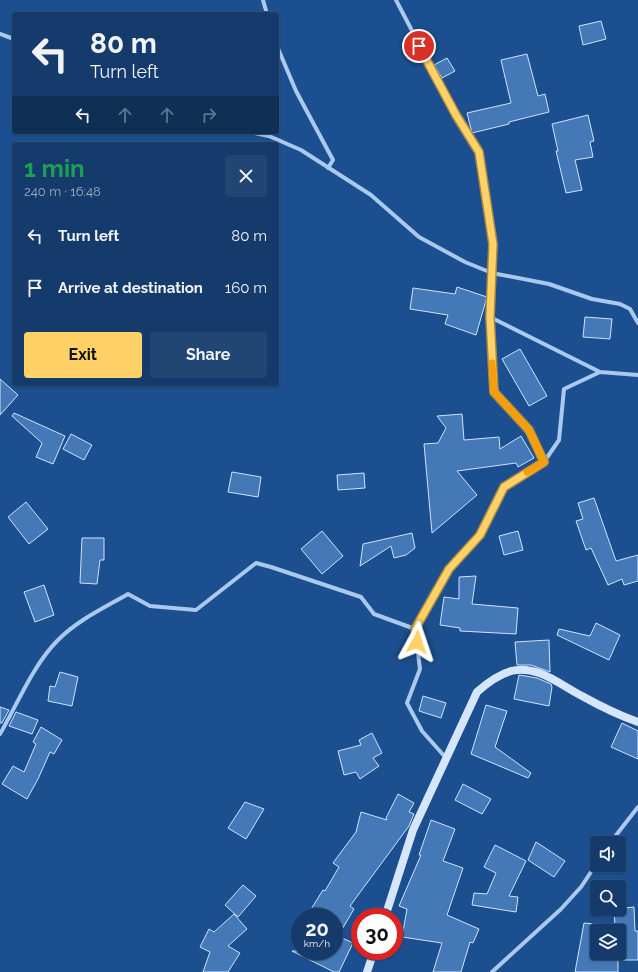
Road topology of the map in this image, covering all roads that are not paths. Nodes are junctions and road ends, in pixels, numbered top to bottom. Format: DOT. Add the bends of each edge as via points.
graph roads {
  1 [pos="263,0"];
  2 [pos="396,0"];
  3 [pos="266,12"];
  4 [pos="0,34"];
  5 [pos="12,38"];
  6 [pos="279,51"];
  7 [pos="260,134"];
  8 [pos="328,168"];
  9 [pos="492,274"];
  10 [pos="490,317"];
  11 [pos="638,323"];
  12 [pos="600,372"];
  13 [pos="638,375"];
  14 [pos="544,462"];
  15 [pos="415,629"];
  16 [pos="638,722"];
  17 [pos="0,734"];
  18 [pos="447,759"];
  19 [pos="638,806"];
  20 [pos="615,836"];
  21 [pos="591,872"];
  22 [pos="388,908"];
  23 [pos="371,960"];
  24 [pos="367,972"];
  25 [pos="492,972"];
  1 -- 3 [label="street"];
  2 -- 9 [label="street" via="456,115 479,152 493,244"];
  4 -- 5 [label="street"];
  6 -- 8 [label="street" via="296,91 333,160"];
  7 -- 8 [label="street" via="301,150"];
  8 -- 9 [label="street" via="371,195 420,237"];
  9 -- 10 [label="street"];
  9 -- 11 [label="street" via="549,284 592,299 620,304 636,316"];
  10 -- 12 [label="street"];
  10 -- 14 [label="street" via="494,392 529,430"];
  12 -- 13 [label="street"];
  12 -- 14 [label="street" via="564,389 559,440"];
  14 -- 15 [label="street" via="504,487 480,535 449,569"];
  15 -- 17 [label="street" via="374,614 361,597 256,563 196,610 150,606 128,594 80,622 58,640 38,667"];
  15 -- 18 [label="street" via="420,669 407,703 422,731"];
  16 -- 18 [label="street" via="586,698 550,677 528,670 511,671 493,679 477,692"];
  18 -- 22 [label="street" via="413,830"];
  19 -- 20 [label="street"];
  21 -- 25 [label="street" via="562,909"];
  23 -- 24 [label="street"];
}
